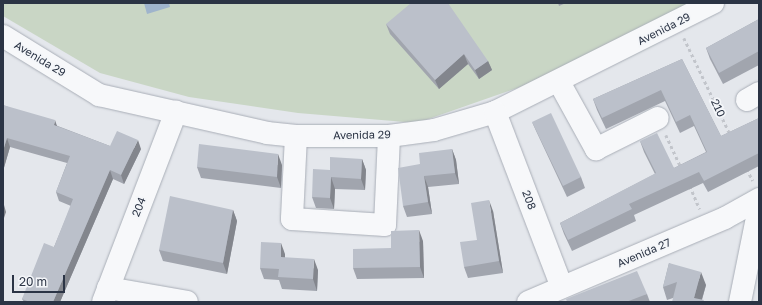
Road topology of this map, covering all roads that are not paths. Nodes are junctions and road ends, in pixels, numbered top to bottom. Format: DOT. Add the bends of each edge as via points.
graph roads {
  1 [pos="713,3"];
  2 [pos="3,36"];
  3 [pos="558,82"];
  4 [pos="176,112"];
  5 [pos="495,112"];
  6 [pos="658,118"];
  7 [pos="296,136"];
  8 [pos="389,136"];
  9 [pos="758,198"];
  10 [pos="562,288"];
  11 [pos="106,295"];
  12 [pos="187,302"];
  13 [pos="528,302"];
  14 [pos="740,302"];
  1 -- 3 [label="street, Avenida 29"];
  2 -- 4 [label="street, Avenida 29" via="99,95"];
  3 -- 5 [label="street, Avenida 29"];
  3 -- 6 [label="street" via="596,149"];
  4 -- 7 [label="street, Avenida 29"];
  4 -- 11 [label="street, 204"];
  5 -- 8 [label="street, Avenida 29" via="434,130"];
  5 -- 10 [label="street, 208"];
  7 -- 8 [label="street, Avenida 29"];
  7 -- 8 [label="street" via="292,219 384,225"];
  9 -- 10 [label="street, Avenida 27" via="708,226"];
  9 -- 14 [label="street"];
  10 -- 13 [label="street, Avenida 27"];
  11 -- 12 [label="street"];
}
